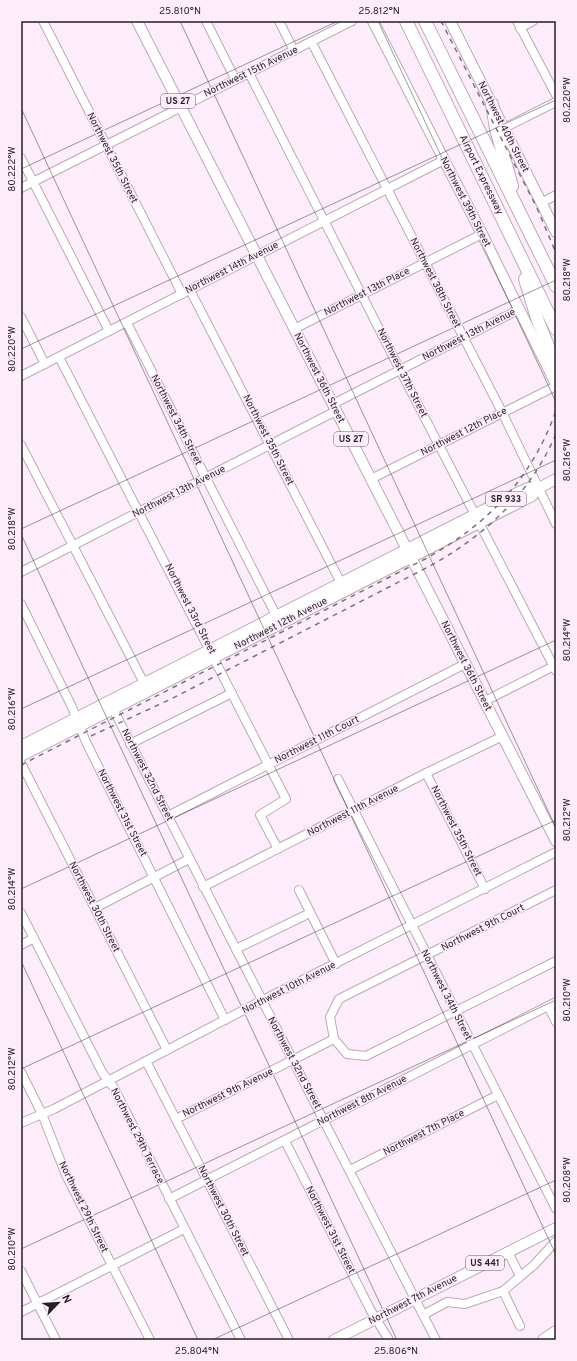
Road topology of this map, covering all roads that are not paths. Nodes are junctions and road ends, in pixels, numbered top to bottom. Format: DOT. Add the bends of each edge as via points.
graph roads {
  1 [pos="43,21"];
  2 [pos="137,21"];
  3 [pos="206,21"];
  4 [pos="279,21"];
  5 [pos="352,21"];
  6 [pos="373,21"];
  7 [pos="406,21"];
  8 [pos="425,21"];
  9 [pos="450,21"];
  10 [pos="533,21"];
  11 [pos="519,24"];
  12 [pos="312,43"];
  13 [pos="294,51"];
  14 [pos="249,73"];
  15 [pos="235,79"];
  16 [pos="556,95"];
  17 [pos="556,102"];
  18 [pos="492,104"];
  19 [pos="181,107"];
  20 [pos="504,128"];
  21 [pos="105,145"];
  22 [pos="21,158"];
  23 [pos="444,160"];
  24 [pos="33,182"];
  25 [pos="21,188"];
  26 [pos="387,189"];
  27 [pos="556,195"];
  28 [pos="541,203"];
  29 [pos="325,220"];
  30 [pos="527,228"];
  31 [pos="556,232"];
  32 [pos="482,234"];
  33 [pos="257,256"];
  34 [pos="522,260"];
  35 [pos="424,262"];
  36 [pos="556,286"];
  37 [pos="190,290"];
  38 [pos="182,294"];
  39 [pos="362,295"];
  40 [pos="520,309"];
  41 [pos="21,317"];
  42 [pos="127,323"];
  43 [pos="294,329"];
  44 [pos="556,329"];
  45 [pos="109,331"];
  46 [pos="463,338"];
  47 [pos="59,357"];
  48 [pos="45,364"];
  49 [pos="556,366"];
  50 [pos="400,370"];
  51 [pos="21,376"];
  52 [pos="556,385"];
  53 [pos="334,407"];
  54 [pos="502,412"];
  55 [pos="21,445"];
  56 [pos="271,445"];
  57 [pos="439,445"];
  58 [pos="205,478"];
  59 [pos="371,479"];
  60 [pos="556,479"];
  61 [pos="539,488"];
  62 [pos="140,511"];
  63 [pos="477,518"];
  64 [pos="556,524"];
  65 [pos="73,546"];
  66 [pos="409,554"];
  67 [pos="21,572"];
  68 [pos="340,582"];
  69 [pos="345,591"];
  70 [pos="21,604"];
  71 [pos="278,619"];
  72 [pos="210,649"];
  73 [pos="215,658"];
  74 [pos="465,664"];
  75 [pos="555,668"];
  76 [pos="146,687"];
  77 [pos="232,693"];
  78 [pos="485,701"];
  79 [pos="112,705"];
  80 [pos="78,722"];
  81 [pos="502,736"];
  82 [pos="130,744"];
  83 [pos="21,746"];
  84 [pos="21,756"];
  85 [pos="21,763"];
  86 [pos="270,765"];
  87 [pos="426,773"];
  88 [pos="338,779"];
  89 [pos="353,812"];
  90 [pos="168,816"];
  91 [pos="556,841"];
  92 [pos="278,849"];
  93 [pos="556,852"];
  94 [pos="189,859"];
  95 [pos="154,877"];
  96 [pos="203,887"];
  97 [pos="485,889"];
  98 [pos="299,890"];
  99 [pos="556,890"];
  100 [pos="95,908"];
  101 [pos="21,912"];
  102 [pos="310,913"];
  103 [pos="412,926"];
  104 [pos="34,938"];
  105 [pos="21,945"];
  106 [pos="236,948"];
  107 [pos="427,956"];
  108 [pos="556,961"];
  109 [pos="336,964"];
  110 [pos="261,1002"];
  111 [pos="556,1002"];
  112 [pos="548,1006"];
  113 [pos="455,1013"];
  114 [pos="225,1020"];
  115 [pos="556,1022"];
  116 [pos="334,1039"];
  117 [pos="471,1044"];
  118 [pos="167,1050"];
  119 [pos="146,1061"];
  120 [pos="293,1061"];
  121 [pos="21,1072"];
  122 [pos="108,1080"];
  123 [pos="498,1095"];
  124 [pos="42,1114"];
  125 [pos="176,1119"];
  126 [pos="324,1121"];
  127 [pos="21,1123"];
  128 [pos="285,1141"];
  129 [pos="350,1170"];
  130 [pos="207,1179"];
  131 [pos="168,1199"];
  132 [pos="556,1209"];
  133 [pos="556,1228"];
  134 [pos="184,1229"];
  135 [pos="556,1242"];
  136 [pos="508,1252"];
  137 [pos="112,1266"];
  138 [pos="21,1271"];
  139 [pos="520,1276"];
  140 [pos="503,1291"];
  141 [pos="415,1299"];
  142 [pos="38,1303"];
  143 [pos="21,1312"];
  144 [pos="423,1315"];
  145 [pos="377,1318"];
  146 [pos="520,1326"];
  147 [pos="556,1332"];
  148 [pos="339,1339"];
  149 [pos="56,1340"];
  150 [pos="150,1340"];
  151 [pos="241,1340"];
  152 [pos="289,1340"];
  153 [pos="389,1340"];
  154 [pos="436,1340"];
  155 [pos="544,1340"];
  1 -- 21 [label="street, Northwest 35th Street"];
  2 -- 19 [label="main road, Northwest 36th Street / US 27"];
  3 -- 15 [label="street"];
  4 -- 13 [label="street"];
  5 -- 12 [label="street, Northwest 15th Avenue"];
  6 -- 23 [label="main road, Northwest 39th Street"];
  7 -- 34 [label="highway, Airport Expressway"];
  8 -- 30 [label="highway, Airport Expressway"];
  9 -- 18 [label="main road, Northwest 40th Street"];
  10 -- 11 [label="street"];
  11 -- 16 [label="street"];
  12 -- 13 [label="street, Northwest 15th Avenue"];
  12 -- 26 [label="street, Northwest 38th Street"];
  13 -- 14 [label="street, Northwest 15th Avenue"];
  14 -- 15 [label="street, Northwest 15th Avenue"];
  14 -- 29 [label="street, Northwest 37th Street"];
  15 -- 19 [label="street, Northwest 15th Avenue"];
  17 -- 20 [label="street"];
  18 -- 20 [label="main road, Northwest 40th Street"];
  18 -- 30 [label="highway" via="512,188"];
  19 -- 21 [label="street, Northwest 15th Avenue"];
  19 -- 33 [label="main road, Northwest 36th Street / US 27"];
  20 -- 28 [label="main road, Northwest 40th Street"];
  21 -- 24 [label="street, Northwest 15th Avenue"];
  21 -- 38 [label="street, Northwest 35th Street"];
  22 -- 24 [label="street"];
  23 -- 26 [label="street, Northwest 14th Avenue"];
  23 -- 32 [label="main road, Northwest 39th Street"];
  24 -- 25 [label="street, Northwest 15th Avenue"];
  24 -- 45 [label="street"];
  26 -- 29 [label="street, Northwest 14th Avenue"];
  26 -- 35 [label="street, Northwest 38th Street"];
  27 -- 28 [label="street"];
  28 -- 31 [label="main road, Northwest 40th Street"];
  29 -- 33 [label="street, Northwest 14th Avenue"];
  29 -- 39 [label="street, Northwest 37th Street"];
  30 -- 36 [label="highway, Airport Expressway"];
  32 -- 35 [label="street, Northwest 13th Place"];
  32 -- 40 [label="main road, Northwest 39th Street"];
  33 -- 37 [label="street, Northwest 14th Avenue"];
  33 -- 43 [label="main road, Northwest 36th Street / US 27"];
  34 -- 44 [label="highway, Airport Expressway"];
  34 -- 49 [label="highway" via="527,286"];
  35 -- 39 [label="street, Northwest 13th Place"];
  35 -- 46 [label="street, Northwest 38th Street"];
  37 -- 38 [label="street, Northwest 14th Avenue"];
  37 -- 56 [label="street, Northwest 35th Street"];
  38 -- 42 [label="street, Northwest 14th Avenue"];
  39 -- 43 [label="street, Northwest 13th Place"];
  39 -- 50 [label="street, Northwest 37th Street"];
  40 -- 46 [label="street, Northwest 13th Avenue"];
  40 -- 52 [label="main road, Northwest 39th Street"];
  41 -- 48 [label="street"];
  42 -- 45 [label="street, Northwest 14th Avenue"];
  42 -- 58 [label="street, Northwest 34th Street"];
  43 -- 53 [label="main road, Northwest 36th Street / US 27"];
  45 -- 47 [label="street, Northwest 14th Avenue"];
  46 -- 50 [label="street, Northwest 13th Avenue"];
  46 -- 54 [label="street, Northwest 38th Street"];
  47 -- 48 [label="street, Northwest 14th Avenue"];
  47 -- 62 [label="street, Northwest 33rd Street"];
  48 -- 51 [label="street, Northwest 14th Avenue"];
  50 -- 53 [label="street, Northwest 13th Avenue"];
  50 -- 57 [label="street, Northwest 37th Street"];
  52 -- 54 [label="street, Northwest 12th Place"];
  53 -- 56 [label="street, Northwest 13th Avenue"];
  53 -- 59 [label="main road, Northwest 36th Street / US 27"];
  54 -- 57 [label="street, Northwest 12th Place"];
  54 -- 61 [label="street, Northwest 38th Street"];
  55 -- 65 [label="street"];
  56 -- 58 [label="street, Northwest 13th Avenue"];
  56 -- 68 [label="street, Northwest 35th Street"];
  57 -- 59 [label="street, Northwest 12th Place"];
  57 -- 63 [label="street, Northwest 37th Street"];
  58 -- 62 [label="street, Northwest 13th Avenue"];
  58 -- 71 [label="street, Northwest 34th Street"];
  59 -- 66 [label="main road, Northwest 36th Street / US 27"];
  60 -- 61 [label="main road, Northwest 12th Avenue / SR 933"];
  61 -- 63 [label="main road, Northwest 12th Avenue / SR 933" via="528,488"];
  61 -- 64 [label="street, Northwest 38th Street"];
  62 -- 65 [label="street, Northwest 13th Avenue"];
  62 -- 72 [label="street, Northwest 33rd Street"];
  63 -- 66 [label="main road, Northwest 12th Avenue / SR 933"];
  63 -- 75 [label="street, Northwest 37th Street"];
  65 -- 67 [label="street, Northwest 13th Avenue"];
  65 -- 76 [label="street"];
  66 -- 68 [label="main road, Northwest 12th Avenue / SR 933"];
  66 -- 69 [label="main road, Northwest 12th Avenue / SR 933"];
  66 -- 74 [label="main road, Northwest 36th Street / US 27"];
  68 -- 69 [label="street, Northwest 35th Street"];
  68 -- 71 [label="main road, Northwest 12th Avenue / SR 933"];
  69 -- 71 [label="main road, Northwest 12th Avenue / SR 933"];
  70 -- 80 [label="street, Northwest 31st Street"];
  71 -- 72 [label="main road, Northwest 12th Avenue / SR 933"];
  71 -- 73 [label="main road, Northwest 12th Avenue / SR 933"];
  72 -- 73 [label="street, Northwest 33rd Street"];
  72 -- 76 [label="main road, Northwest 12th Avenue / SR 933"];
  73 -- 76 [label="main road, Northwest 12th Avenue / SR 933"];
  73 -- 77 [label="street, Northwest 33rd Street"];
  74 -- 78 [label="main road, Northwest 36th Street / US 27"];
  74 -- 86 [label="street, Northwest 11th Court"];
  75 -- 78 [label="street"];
  76 -- 79 [label="main road, Northwest 12th Avenue / SR 933"];
  77 -- 82 [label="street"];
  77 -- 86 [label="street, Northwest 33rd Street"];
  78 -- 81 [label="main road, Northwest 36th Street / US 27"];
  79 -- 80 [label="main road, Northwest 12th Avenue / SR 933"];
  79 -- 82 [label="street, Northwest 32nd Street"];
  80 -- 83 [label="main road, Northwest 12th Avenue / SR 933"];
  80 -- 84 [label="main road, Northwest 12th Avenue / SR 933"];
  80 -- 95 [label="street, Northwest 31st Street"];
  81 -- 87 [label="street, Northwest 11th Avenue"];
  81 -- 91 [label="main road, Northwest 36th Street / US 27"];
  82 -- 90 [label="street, Northwest 32nd Street"];
  85 -- 100 [label="street, Northwest 30th Street"];
  86 -- 90 [label="street, Northwest 11th Court"];
  86 -- 92 [label="street, Northwest 33rd Street" via="286,799 260,815"];
  87 -- 89 [label="street, Northwest 11th Avenue"];
  87 -- 97 [label="street, Northwest 35th Street"];
  88 -- 89 [label="street, Northwest 34th Street"];
  89 -- 92 [label="street, Northwest 11th Avenue"];
  89 -- 103 [label="street, Northwest 34th Street"];
  90 -- 94 [label="street, Northwest 32nd Street"];
  92 -- 96 [label="street, Northwest 11th Avenue"];
  93 -- 97 [label="street, Northwest 10th Avenue"];
  94 -- 95 [label="street"];
  94 -- 96 [label="street, Northwest 32nd Street"];
  95 -- 100 [label="street"];
  95 -- 114 [label="street, Northwest 31st Street"];
  96 -- 106 [label="street, Northwest 32nd Street"];
  97 -- 103 [label="street, Northwest 10th Avenue"];
  98 -- 102 [label="street"];
  99 -- 107 [label="street, Northwest 9th Court"];
  100 -- 118 [label="street, Northwest 30th Street"];
  101 -- 104 [label="street, Northwest 29th Terrace"];
  102 -- 106 [label="street"];
  102 -- 109 [label="street"];
  103 -- 107 [label="street, Northwest 34th Street"];
  103 -- 109 [label="street, Northwest 10th Avenue"];
  104 -- 105 [label="street"];
  104 -- 122 [label="street, Northwest 29th Terrace"];
  106 -- 110 [label="street, Northwest 32nd Street"];
  107 -- 113 [label="street, Northwest 34th Street"];
  107 -- 116 [label="street, Northwest 9th Court" via="339,999 330,1017"];
  108 -- 113 [label="street"];
  109 -- 110 [label="street, Northwest 10th Avenue"];
  110 -- 114 [label="street, Northwest 10th Avenue"];
  110 -- 120 [label="street, Northwest 32nd Street"];
  111 -- 112 [label="street, Northwest 8th Avenue"];
  112 -- 115 [label="street"];
  112 -- 117 [label="street, Northwest 8th Avenue"];
  113 -- 116 [label="street" via="366,1056 347,1054"];
  113 -- 117 [label="street, Northwest 34th Street"];
  114 -- 118 [label="street, Northwest 10th Avenue"];
  116 -- 120 [label="street, Northwest 9th Avenue"];
  117 -- 123 [label="street, Northwest 34th Street"];
  117 -- 126 [label="street, Northwest 8th Avenue"];
  118 -- 119 [label="street, Northwest 10th Avenue"];
  119 -- 122 [label="street, Northwest 10th Avenue"];
  119 -- 125 [label="street, Northwest 30th Street"];
  120 -- 125 [label="street, Northwest 9th Avenue"];
  120 -- 126 [label="street, Northwest 32nd Street"];
  121 -- 124 [label="street, Northwest 29th Street"];
  122 -- 124 [label="street, Northwest 10th Avenue"];
  122 -- 131 [label="street, Northwest 29th Terrace"];
  123 -- 129 [label="street, Northwest 7th Place"];
  123 -- 132 [label="street, Northwest 34th Street"];
  124 -- 127 [label="street, Northwest 10th Avenue"];
  124 -- 137 [label="street, Northwest 29th Street" via="59,1159"];
  125 -- 130 [label="street, Northwest 30th Street"];
  126 -- 128 [label="street, Northwest 8th Avenue"];
  126 -- 129 [label="street, Northwest 32nd Street"];
  128 -- 130 [label="street, Northwest 8th Avenue"];
  128 -- 145 [label="street, Northwest 31st Street" via="371,1311"];
  129 -- 141 [label="street, Northwest 32nd Street"];
  130 -- 131 [label="street, Northwest 8th Avenue"];
  130 -- 152 [label="street, Northwest 30th Street"];
  131 -- 134 [label="street, Northwest 29th Terrace"];
  133 -- 136 [label="main road, Northwest 7th Avenue / US 441"];
  134 -- 137 [label="street"];
  134 -- 151 [label="street, Northwest 29th Terrace"];
  135 -- 139 [label="street"];
  136 -- 139 [label="street"];
  136 -- 141 [label="main road, Northwest 7th Avenue / US 441"];
  137 -- 142 [label="street"];
  137 -- 150 [label="street, Northwest 29th Street"];
  138 -- 142 [label="street"];
  139 -- 140 [label="street"];
  140 -- 144 [label="street" via="465,1304 446,1302"];
  140 -- 146 [label="street"];
  141 -- 144 [label="street, Northwest 32nd Street"];
  141 -- 145 [label="main road, Northwest 7th Avenue / US 441"];
  142 -- 143 [label="street"];
  142 -- 149 [label="street"];
  144 -- 154 [label="street, Northwest 32nd Street"];
  145 -- 148 [label="main road, Northwest 7th Avenue / US 441"];
  145 -- 153 [label="street, Northwest 31st Street"];
  147 -- 155 [label="highway"];
}
